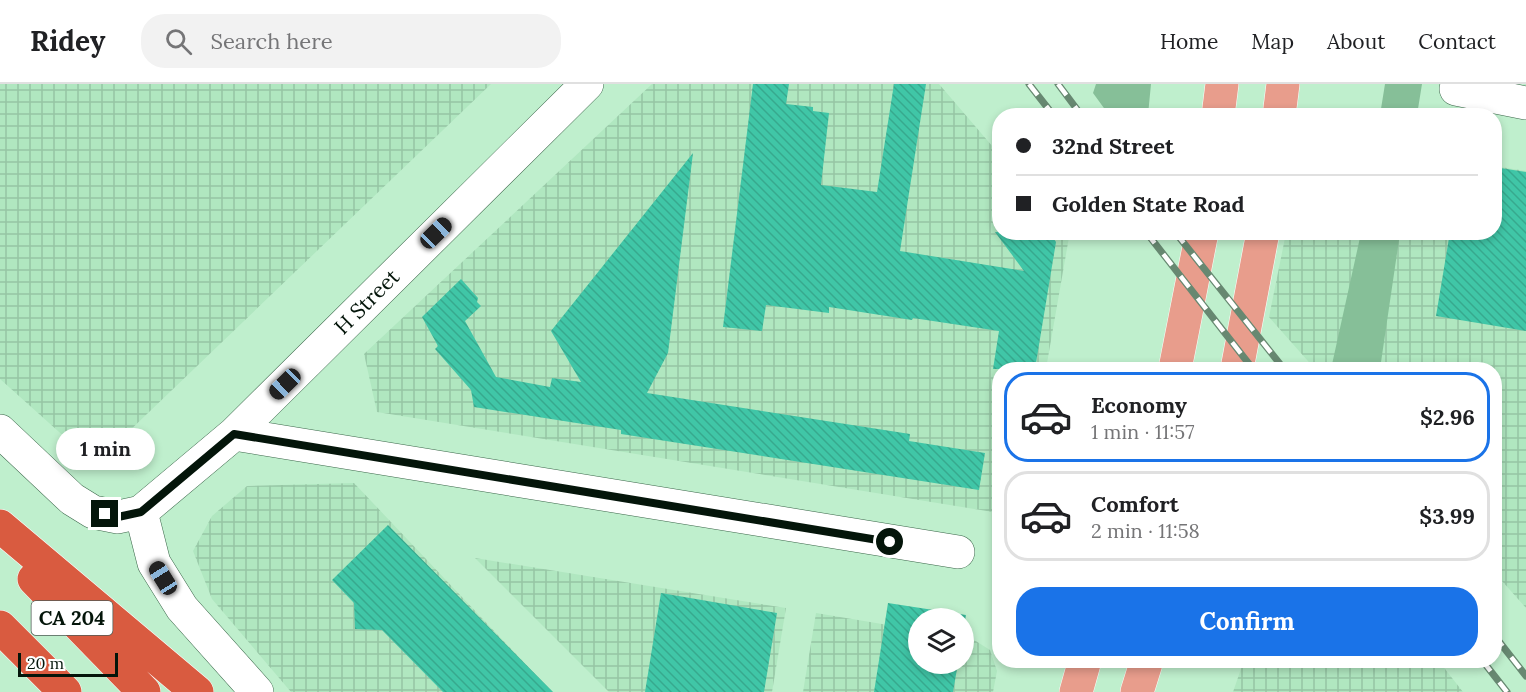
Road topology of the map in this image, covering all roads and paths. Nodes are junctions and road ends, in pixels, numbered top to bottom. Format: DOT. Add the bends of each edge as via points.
graph roads {
  1 [pos="587,84"];
  2 [pos="1222,84"];
  3 [pos="1283,84"];
  4 [pos="1456,89"];
  5 [pos="1526,103"];
  6 [pos="1219,108"];
  7 [pos="1280,108"];
  8 [pos="1200,240"];
  9 [pos="1261,240"];
  10 [pos="1176,362"];
  11 [pos="1238,362"];
  12 [pos="0,431"];
  13 [pos="234,434"];
  14 [pos="141,512"];
  15 [pos="0,526"];
  16 [pos="0,544"];
  17 [pos="958,552"];
  18 [pos="0,627"];
  19 [pos="1083,668"];
  20 [pos="1145,668"];
  21 [pos="65,692"];
  22 [pos="144,692"];
  23 [pos="197,692"];
  24 [pos="257,692"];
  25 [pos="1076,692"];
  26 [pos="1137,692"];
  1 -- 13 [label="street, H Street"];
  2 -- 6 [label="main road"];
  3 -- 7 [label="main road"];
  4 -- 5 [label="street"];
  8 -- 10 [label="main road"];
  9 -- 11 [label="main road"];
  12 -- 14 [label="street" via="72,500 93,512 118,517"];
  13 -- 14 [label="street, H Street"];
  13 -- 17 [label="street"];
  14 -- 24 [label="street" via="154,563 182,608"];
  15 -- 23 [label="highway"];
  16 -- 22 [label="highway, CA 204"];
  18 -- 21 [label="highway, CA 204"];
  19 -- 25 [label="main road"];
  20 -- 26 [label="main road"];
}
